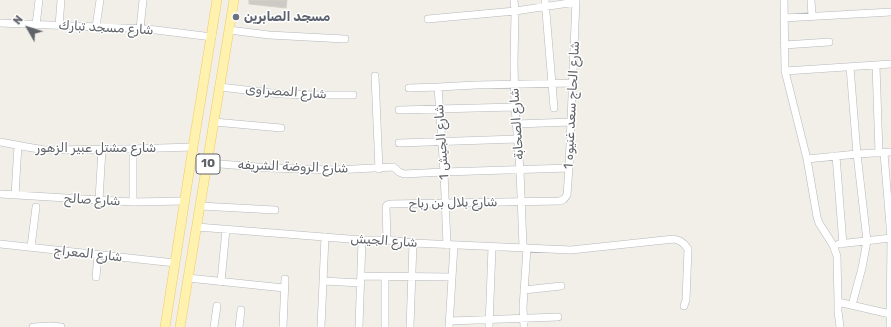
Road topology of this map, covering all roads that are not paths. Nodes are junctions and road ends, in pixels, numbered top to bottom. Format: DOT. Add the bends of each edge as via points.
graph roads {
  1 [pos="39,0"];
  2 [pos="61,0"];
  3 [pos="100,0"];
  4 [pos="143,0"];
  5 [pos="217,0"];
  6 [pos="234,0"];
  7 [pos="514,0"];
  8 [pos="784,0"];
  9 [pos="811,0"];
  10 [pos="576,1"];
  11 [pos="545,3"];
  12 [pos="515,11"];
  13 [pos="891,12"];
  14 [pos="812,16"];
  15 [pos="784,18"];
  16 [pos="428,19"];
  17 [pos="0,23"];
  18 [pos="36,25"];
  19 [pos="58,26"];
  20 [pos="96,27"];
  21 [pos="140,29"];
  22 [pos="229,30"];
  23 [pos="212,37"];
  24 [pos="345,39"];
  25 [pos="829,42"];
  26 [pos="784,45"];
  27 [pos="891,64"];
  28 [pos="207,65"];
  29 [pos="876,65"];
  30 [pos="850,67"];
  31 [pos="223,68"];
  32 [pos="785,71"];
  33 [pos="375,76"];
  34 [pos="573,83"];
  35 [pos="552,84"];
  36 [pos="514,85"];
  37 [pos="220,87"];
  38 [pos="438,87"];
  39 [pos="409,88"];
  40 [pos="353,95"];
  41 [pos="515,107"];
  42 [pos="554,108"];
  43 [pos="439,109"];
  44 [pos="399,110"];
  45 [pos="214,122"];
  46 [pos="571,122"];
  47 [pos="516,124"];
  48 [pos="281,128"];
  49 [pos="517,139"];
  50 [pos="0,142"];
  51 [pos="442,142"];
  52 [pos="399,143"];
  53 [pos="18,145"];
  54 [pos="193,147"];
  55 [pos="133,148"];
  56 [pos="102,149"];
  57 [pos="885,153"];
  58 [pos="857,154"];
  59 [pos="836,156"];
  60 [pos="807,159"];
  61 [pos="208,162"];
  62 [pos="569,168"];
  63 [pos="379,169"];
  64 [pos="520,170"];
  65 [pos="444,172"];
  66 [pos="0,194"];
  67 [pos="15,195"];
  68 [pos="99,200"];
  69 [pos="185,201"];
  70 [pos="555,201"];
  71 [pos="133,202"];
  72 [pos="521,202"];
  73 [pos="446,204"];
  74 [pos="200,206"];
  75 [pos="36,207"];
  76 [pos="275,210"];
  77 [pos="197,228"];
  78 [pos="226,229"];
  79 [pos="325,237"];
  80 [pos="891,238"];
  81 [pos="362,240"];
  82 [pos="386,240"];
  83 [pos="867,241"];
  84 [pos="412,243"];
  85 [pos="0,244"];
  86 [pos="843,244"];
  87 [pos="451,245"];
  88 [pos="833,245"];
  89 [pos="31,247"];
  90 [pos="492,247"];
  91 [pos="525,248"];
  92 [pos="98,255"];
  93 [pos="175,263"];
  94 [pos="96,277"];
  95 [pos="385,277"];
  96 [pos="412,277"];
  97 [pos="188,278"];
  98 [pos="452,278"];
  99 [pos="284,279"];
  100 [pos="361,280"];
  101 [pos="323,281"];
  102 [pos="221,282"];
  103 [pos="561,286"];
  104 [pos="284,288"];
  105 [pos="524,290"];
  106 [pos="838,302"];
  107 [pos="852,305"];
  108 [pos="217,306"];
  109 [pos="684,306"];
  110 [pos="241,310"];
  111 [pos="890,314"];
  112 [pos="558,317"];
  113 [pos="524,318"];
  114 [pos="489,323"];
  115 [pos="449,324"];
  116 [pos="33,327"];
  117 [pos="43,327"];
  118 [pos="61,327"];
  119 [pos="165,327"];
  120 [pos="180,327"];
  121 [pos="214,327"];
  122 [pos="239,327"];
  123 [pos="283,327"];
  124 [pos="321,327"];
  125 [pos="359,327"];
  126 [pos="385,327"];
  127 [pos="410,327"];
  128 [pos="524,327"];
  129 [pos="840,327"];
  130 [pos="890,327"];
  1 -- 18 [label="street"];
  2 -- 19 [label="street"];
  3 -- 20 [label="street"];
  4 -- 21 [label="street"];
  5 -- 23 [label="main road, 10"];
  6 -- 22 [label="main road, 10"];
  7 -- 12 [label="street, شارع الصحابة"];
  8 -- 15 [label="street"];
  9 -- 14 [label="street"];
  10 -- 11 [label="street"];
  10 -- 34 [label="street, شارع الحاج سعد غنيوه 1"];
  11 -- 12 [label="street"];
  11 -- 35 [label="street"];
  12 -- 16 [label="street"];
  12 -- 36 [label="street, شارع الصحابة"];
  13 -- 14 [label="street"];
  14 -- 15 [label="street"];
  15 -- 26 [label="street"];
  17 -- 18 [label="street, شارع مسجد تبارك"];
  18 -- 19 [label="street, شارع مسجد تبارك"];
  19 -- 20 [label="street, شارع مسجد تبارك"];
  20 -- 21 [label="street, شارع مسجد تبارك"];
  21 -- 23 [label="street, شارع مسجد تبارك"];
  22 -- 24 [label="street"];
  22 -- 31 [label="main road, 10"];
  23 -- 28 [label="main road, 10"];
  25 -- 26 [label="street"];
  26 -- 32 [label="street"];
  27 -- 29 [label="street"];
  28 -- 31 [label="main road"];
  28 -- 54 [label="main road, 10"];
  29 -- 30 [label="street"];
  29 -- 57 [label="street"];
  30 -- 32 [label="street"];
  30 -- 58 [label="street"];
  31 -- 37 [label="main road, 10"];
  32 -- 60 [label="street"];
  33 -- 63 [label="street"];
  34 -- 35 [label="street"];
  34 -- 46 [label="street, شارع الحاج سعد غنيوه 1"];
  35 -- 36 [label="street"];
  35 -- 42 [label="street"];
  36 -- 38 [label="street"];
  36 -- 41 [label="street, شارع الصحابة"];
  37 -- 40 [label="street, شارع المصراوى" via="280,94"];
  37 -- 45 [label="main road, 10"];
  38 -- 39 [label="street"];
  38 -- 43 [label="street, شارع الجيش 1"];
  41 -- 43 [label="street"];
  41 -- 47 [label="street, شارع الصحابة"];
  43 -- 44 [label="street"];
  43 -- 51 [label="street, شارع الجيش 1"];
  45 -- 48 [label="street"];
  45 -- 61 [label="main road, 10"];
  46 -- 47 [label="street"];
  46 -- 62 [label="street, شارع الحاج سعد غنيوه 1"];
  47 -- 49 [label="street, شارع الصحابة"];
  49 -- 51 [label="street"];
  49 -- 64 [label="street, شارع الصحابة"];
  50 -- 53 [label="street, شارع مشتل عبير الزهور"];
  51 -- 52 [label="street"];
  51 -- 65 [label="street, شارع الجيش 1"];
  53 -- 56 [label="street, شارع مشتل عبير الزهور" via="45,150"];
  53 -- 67 [label="street"];
  54 -- 55 [label="street, شارع مشتل عبير الزهور"];
  54 -- 69 [label="main road, 10"];
  55 -- 56 [label="street, شارع مشتل عبير الزهور"];
  55 -- 71 [label="street"];
  56 -- 68 [label="street"];
  57 -- 58 [label="street"];
  57 -- 80 [label="street"];
  58 -- 59 [label="street"];
  58 -- 83 [label="street"];
  59 -- 60 [label="street"];
  59 -- 86 [label="street"];
  60 -- 88 [label="street" via="817,217"];
  61 -- 63 [label="street, شارع الروضة الشريفه" via="278,168"];
  61 -- 74 [label="main road, 10"];
  62 -- 64 [label="street, شارع الروضة الشريفه"];
  62 -- 70 [label="street, شارع الحاج سعد غنيوه 1" via="567,195 560,201"];
  63 -- 65 [label="street, شارع الروضة الشريفه" via="393,168 404,174"];
  64 -- 65 [label="street, شارع الروضة الشريفه"];
  64 -- 72 [label="street, شارع الصحابة"];
  65 -- 73 [label="street, شارع الجيش 1"];
  66 -- 67 [label="street, شارع صالح"];
  67 -- 68 [label="street, شارع صالح"];
  68 -- 71 [label="street, شارع صالح"];
  69 -- 71 [label="street, شارع صالح"];
  69 -- 93 [label="main road, 10"];
  70 -- 72 [label="street, شارع بلال بن رباح"];
  72 -- 73 [label="street, شارع بلال بن رباح"];
  72 -- 91 [label="street, شارع الصحابة"];
  73 -- 82 [label="street, شارع بلال بن رباح" via="387,205"];
  73 -- 87 [label="street, شارع الجيش 1"];
  74 -- 76 [label="street"];
  74 -- 77 [label="main road, 10"];
  75 -- 89 [label="street"];
  77 -- 78 [label="street, شارع الجيش"];
  77 -- 97 [label="main road, 10"];
  78 -- 79 [label="street, شارع الجيش"];
  78 -- 102 [label="street"];
  79 -- 81 [label="street, شارع الجيش"];
  79 -- 101 [label="street"];
  80 -- 83 [label="street"];
  80 -- 111 [label="street"];
  81 -- 82 [label="street, شارع الجيش"];
  81 -- 100 [label="street"];
  82 -- 84 [label="street, شارع الجيش"];
  83 -- 86 [label="street"];
  83 -- 107 [label="street"];
  84 -- 87 [label="street, شارع الجيش"];
  84 -- 96 [label="street"];
  85 -- 89 [label="street, شارع المعراج"];
  86 -- 88 [label="street"];
  87 -- 90 [label="street, شارع الجيش"];
  87 -- 98 [label="street, شارع الجيش 1"];
  88 -- 106 [label="street" via="837,256"];
  89 -- 92 [label="street, شارع المعراج"];
  90 -- 91 [label="street, شارع الجيش"];
  90 -- 114 [label="street"];
  91 -- 105 [label="street, شارع الصحابة"];
  91 -- 109 [label="street, شارع الجيش" via="571,250 668,239 680,241 688,249"];
  92 -- 93 [label="street, شارع المعراج"];
  92 -- 94 [label="street"];
  93 -- 119 [label="main road, 10"];
  95 -- 96 [label="street"];
  95 -- 100 [label="street"];
  95 -- 126 [label="street"];
  96 -- 98 [label="street"];
  96 -- 127 [label="street"];
  97 -- 102 [label="street"];
  97 -- 120 [label="main road, 10"];
  98 -- 115 [label="street, شارع الجيش 1"];
  99 -- 104 [label="street"];
  100 -- 101 [label="street"];
  100 -- 125 [label="street"];
  101 -- 124 [label="street"];
  102 -- 104 [label="street"];
  103 -- 105 [label="street"];
  104 -- 123 [label="street"];
  105 -- 113 [label="street, شارع الصحابة"];
  106 -- 107 [label="street"];
  106 -- 129 [label="street"];
  107 -- 111 [label="street"];
  108 -- 121 [label="street"];
  110 -- 122 [label="street"];
  111 -- 130 [label="street"];
  112 -- 113 [label="street"];
  113 -- 114 [label="street"];
  113 -- 128 [label="street, شارع الصحابة"];
  114 -- 115 [label="street"];
  116 -- 117 [label="street"];
  117 -- 118 [label="street"];
}
